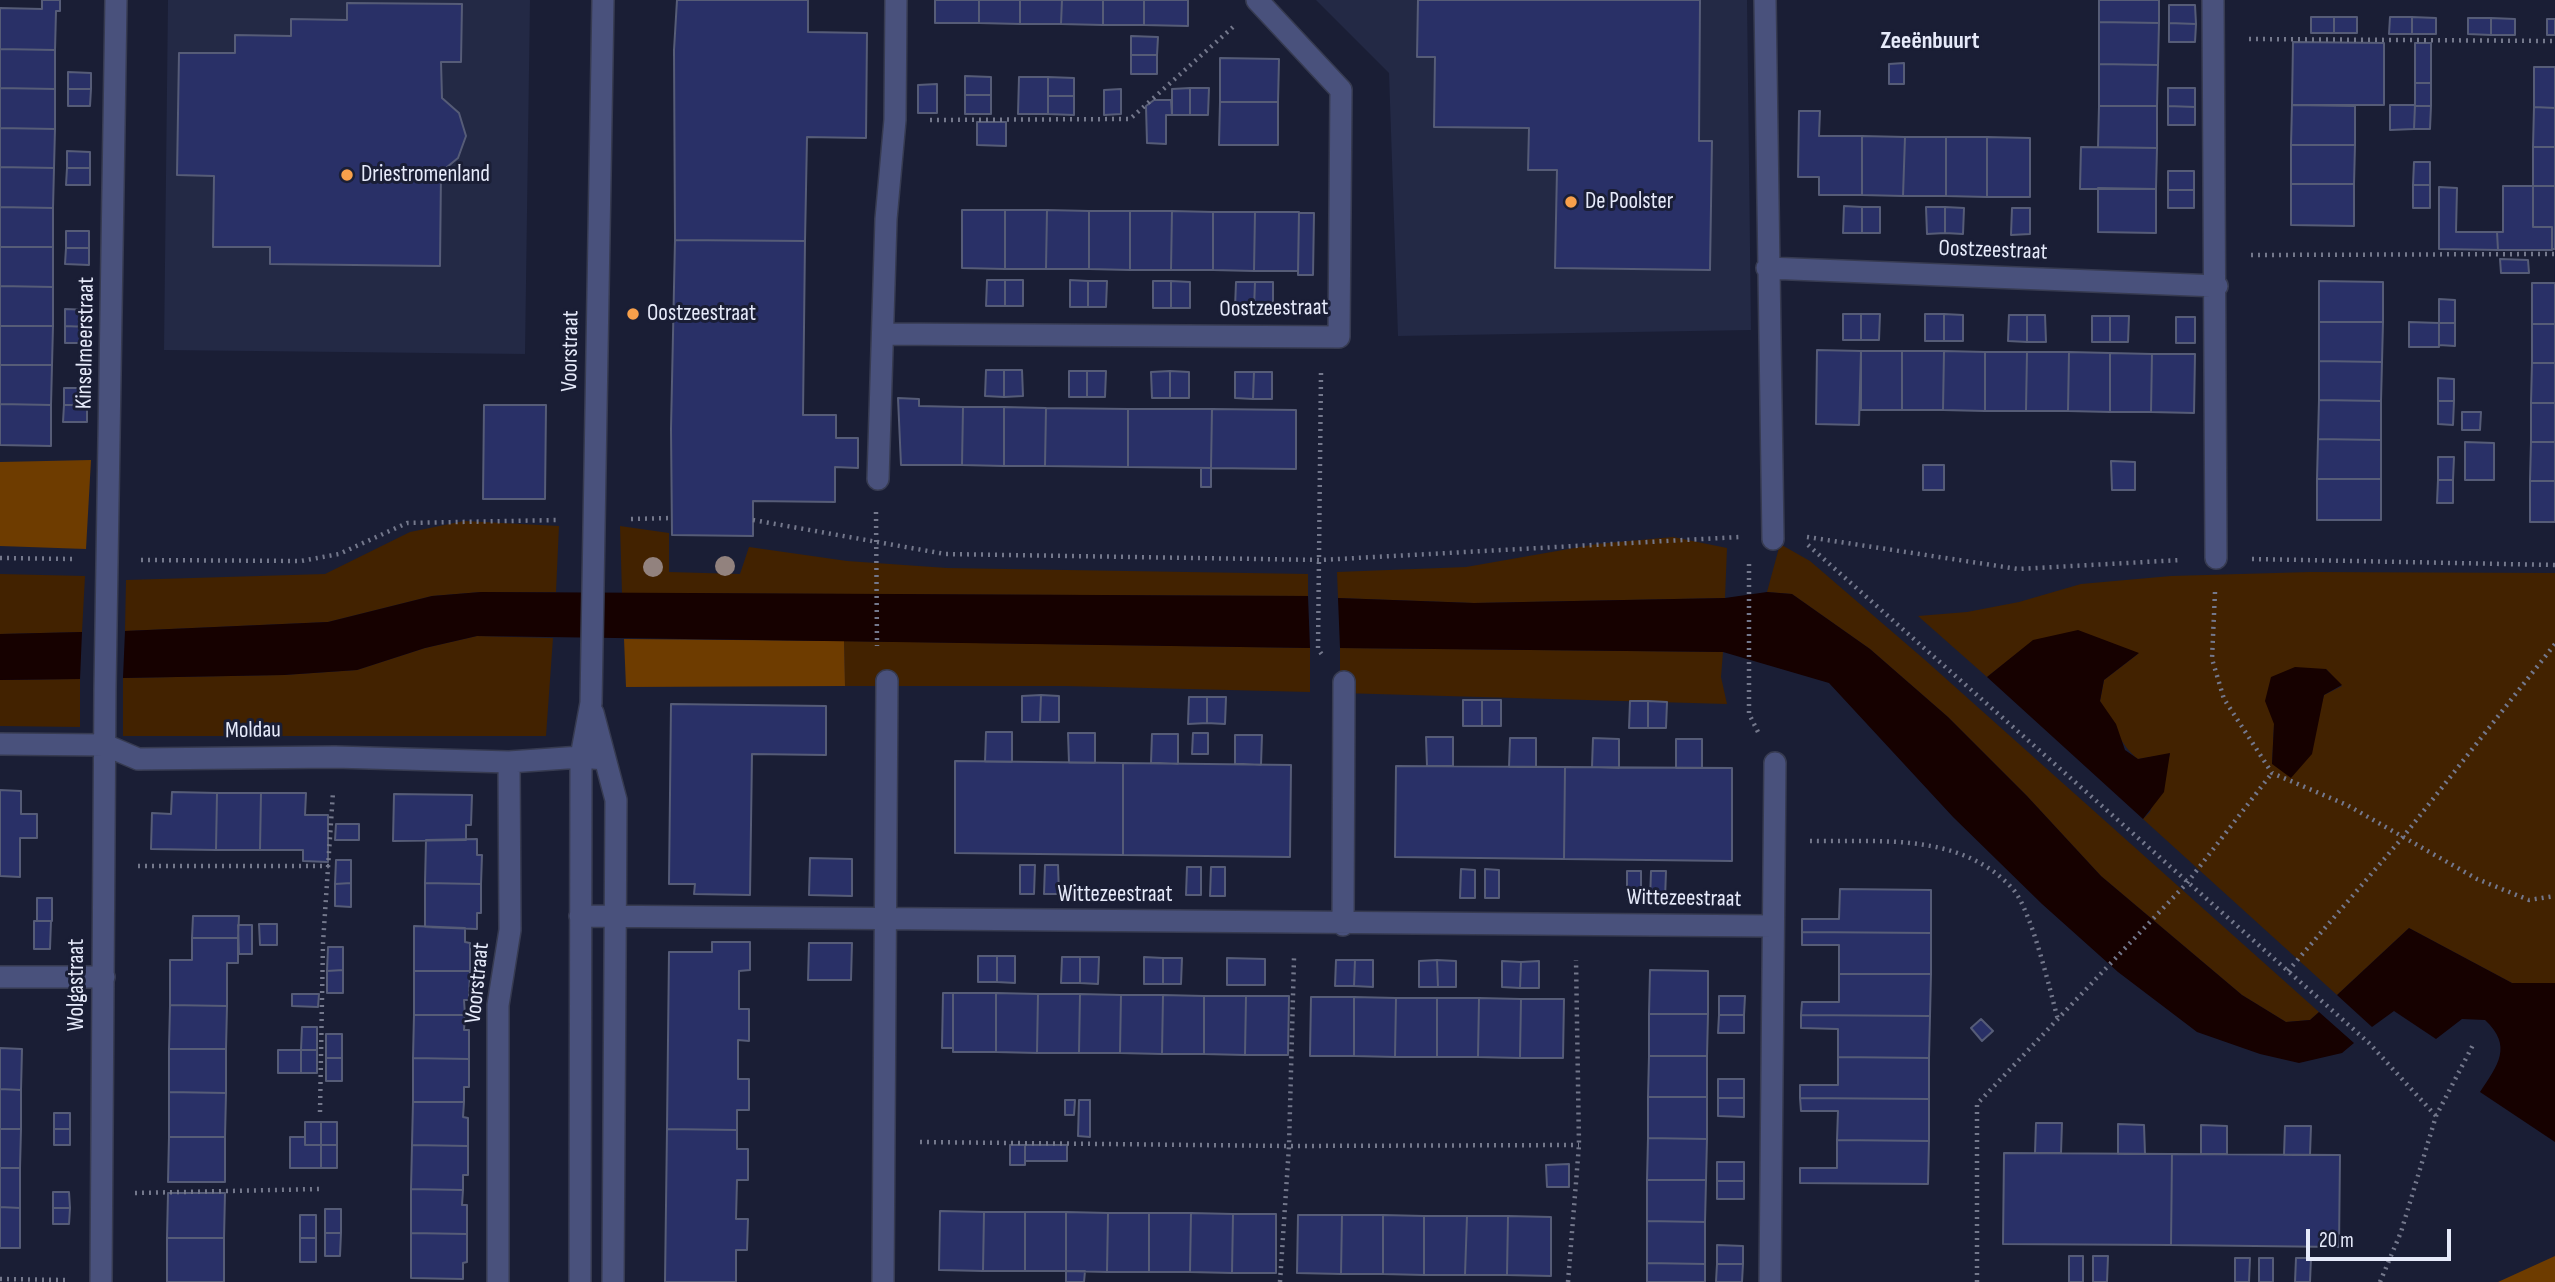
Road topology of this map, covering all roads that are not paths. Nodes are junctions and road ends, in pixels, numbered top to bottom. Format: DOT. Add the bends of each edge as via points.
graph roads {
  1 [pos="116,0"];
  2 [pos="603,0"];
  3 [pos="896,0"];
  4 [pos="1765,0"];
  5 [pos="2213,0"];
  6 [pos="1258,1"];
  7 [pos="1767,268"];
  8 [pos="2217,286"];
  9 [pos="883,334"];
  10 [pos="878,479"];
  11 [pos="1773,539"];
  12 [pos="2216,558"];
  13 [pos="887,681"];
  14 [pos="1344,682"];
  15 [pos="105,688"];
  16 [pos="591,703"];
  17 [pos="0,744"];
  18 [pos="105,744"];
  19 [pos="582,757"];
  20 [pos="605,759"];
  21 [pos="509,762"];
  22 [pos="1775,764"];
  23 [pos="580,916"];
  24 [pos="615,917"];
  25 [pos="886,919"];
  26 [pos="1343,925"];
  27 [pos="1773,926"];
  28 [pos="0,977"];
  29 [pos="104,977"];
  30 [pos="102,1281"];
  31 [pos="498,1282"];
  32 [pos="580,1282"];
  33 [pos="613,1282"];
  34 [pos="883,1282"];
  35 [pos="1770,1282"];
  1 -- 15 [label="street, Kinselmeerstraat"];
  2 -- 16 [label="street, Voorstraat"];
  3 -- 9 [label="street" via="895,120"];
  4 -- 7 [label="street"];
  5 -- 8 [label="street"];
  6 -- 9 [label="street, Oostzeestraat" via="1341,90 1339,337"];
  7 -- 8 [label="street, Oostzeestraat"];
  7 -- 11 [label="street"];
  8 -- 12 [label="street"];
  9 -- 10 [label="street"];
  13 -- 25 [label="street"];
  14 -- 26 [label="street"];
  15 -- 18 [label="street, Wolgastraat"];
  16 -- 19 [label="street, Voorstraat"];
  16 -- 20 [label="street, Voorstraat"];
  17 -- 18 [label="street, Moldau"];
  18 -- 21 [label="street, Moldau" via="138,759 335,757"];
  18 -- 29 [label="street, Wolgastraat"];
  19 -- 20 [label="street"];
  19 -- 21 [label="street"];
  19 -- 23 [label="street, Voorstraat"];
  20 -- 24 [label="street, Voorstraat" via="616,800"];
  21 -- 31 [label="street, Voorstraat" via="510,930 498,1005"];
  22 -- 27 [label="street, Wittezeestraat"];
  23 -- 24 [label="street, Wittezeestraat"];
  23 -- 32 [label="street, Voorstraat"];
  24 -- 25 [label="street, Wittezeestraat"];
  24 -- 33 [label="street, Voorstraat"];
  25 -- 26 [label="street, Wittezeestraat"];
  25 -- 34 [label="street"];
  26 -- 27 [label="street, Wittezeestraat"];
  27 -- 35 [label="street, Wittezeestraat"];
  28 -- 29 [label="street"];
  29 -- 30 [label="street, Wolgastraat"];
}
